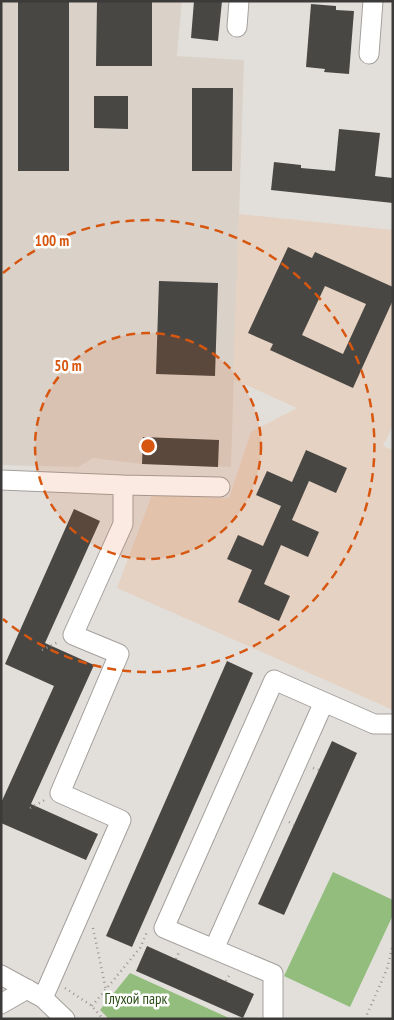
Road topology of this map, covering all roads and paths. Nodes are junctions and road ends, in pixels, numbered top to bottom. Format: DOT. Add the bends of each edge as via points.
graph roads {
  1 [pos="239,1"];
  2 [pos="373,1"];
  3 [pos="237,28"];
  4 [pos="368,54"];
  5 [pos="1,480"];
  6 [pos="123,485"];
  7 [pos="220,487"];
  8 [pos="324,702"];
  9 [pos="393,724"];
  10 [pos="84,905"];
  11 [pos="148,931"];
  12 [pos="393,944"];
  13 [pos="214,949"];
  14 [pos="1,975"];
  15 [pos="63,987"];
  16 [pos="106,990"];
  17 [pos="35,993"];
  18 [pos="1,1004"];
  19 [pos="92,1006"];
  20 [pos="65,1019"];
  21 [pos="103,1019"];
  22 [pos="272,1019"];
  23 [pos="365,1019"];
  1 -- 3 [label="street"];
  2 -- 4 [label="street"];
  5 -- 6 [label="street"];
  6 -- 7 [label="street"];
  6 -- 10 [label="street" via="123,524 73,635 119,654 60,793 121,820"];
  8 -- 9 [label="street" via="374,724"];
  8 -- 13 [label="street"];
  8 -- 13 [label="street" via="274,680 164,928"];
  10 -- 16 [label="path" via="92,912"];
  10 -- 17 [label="street"];
  11 -- 16 [label="path" via="140,948"];
  12 -- 23 [label="path" via="387,969"];
  13 -- 22 [label="street" via="273,974"];
  14 -- 17 [label="street"];
  15 -- 19 [label="path"];
  16 -- 19 [label="path"];
  17 -- 18 [label="street"];
  17 -- 20 [label="street"];
  19 -- 21 [label="path"];
}
